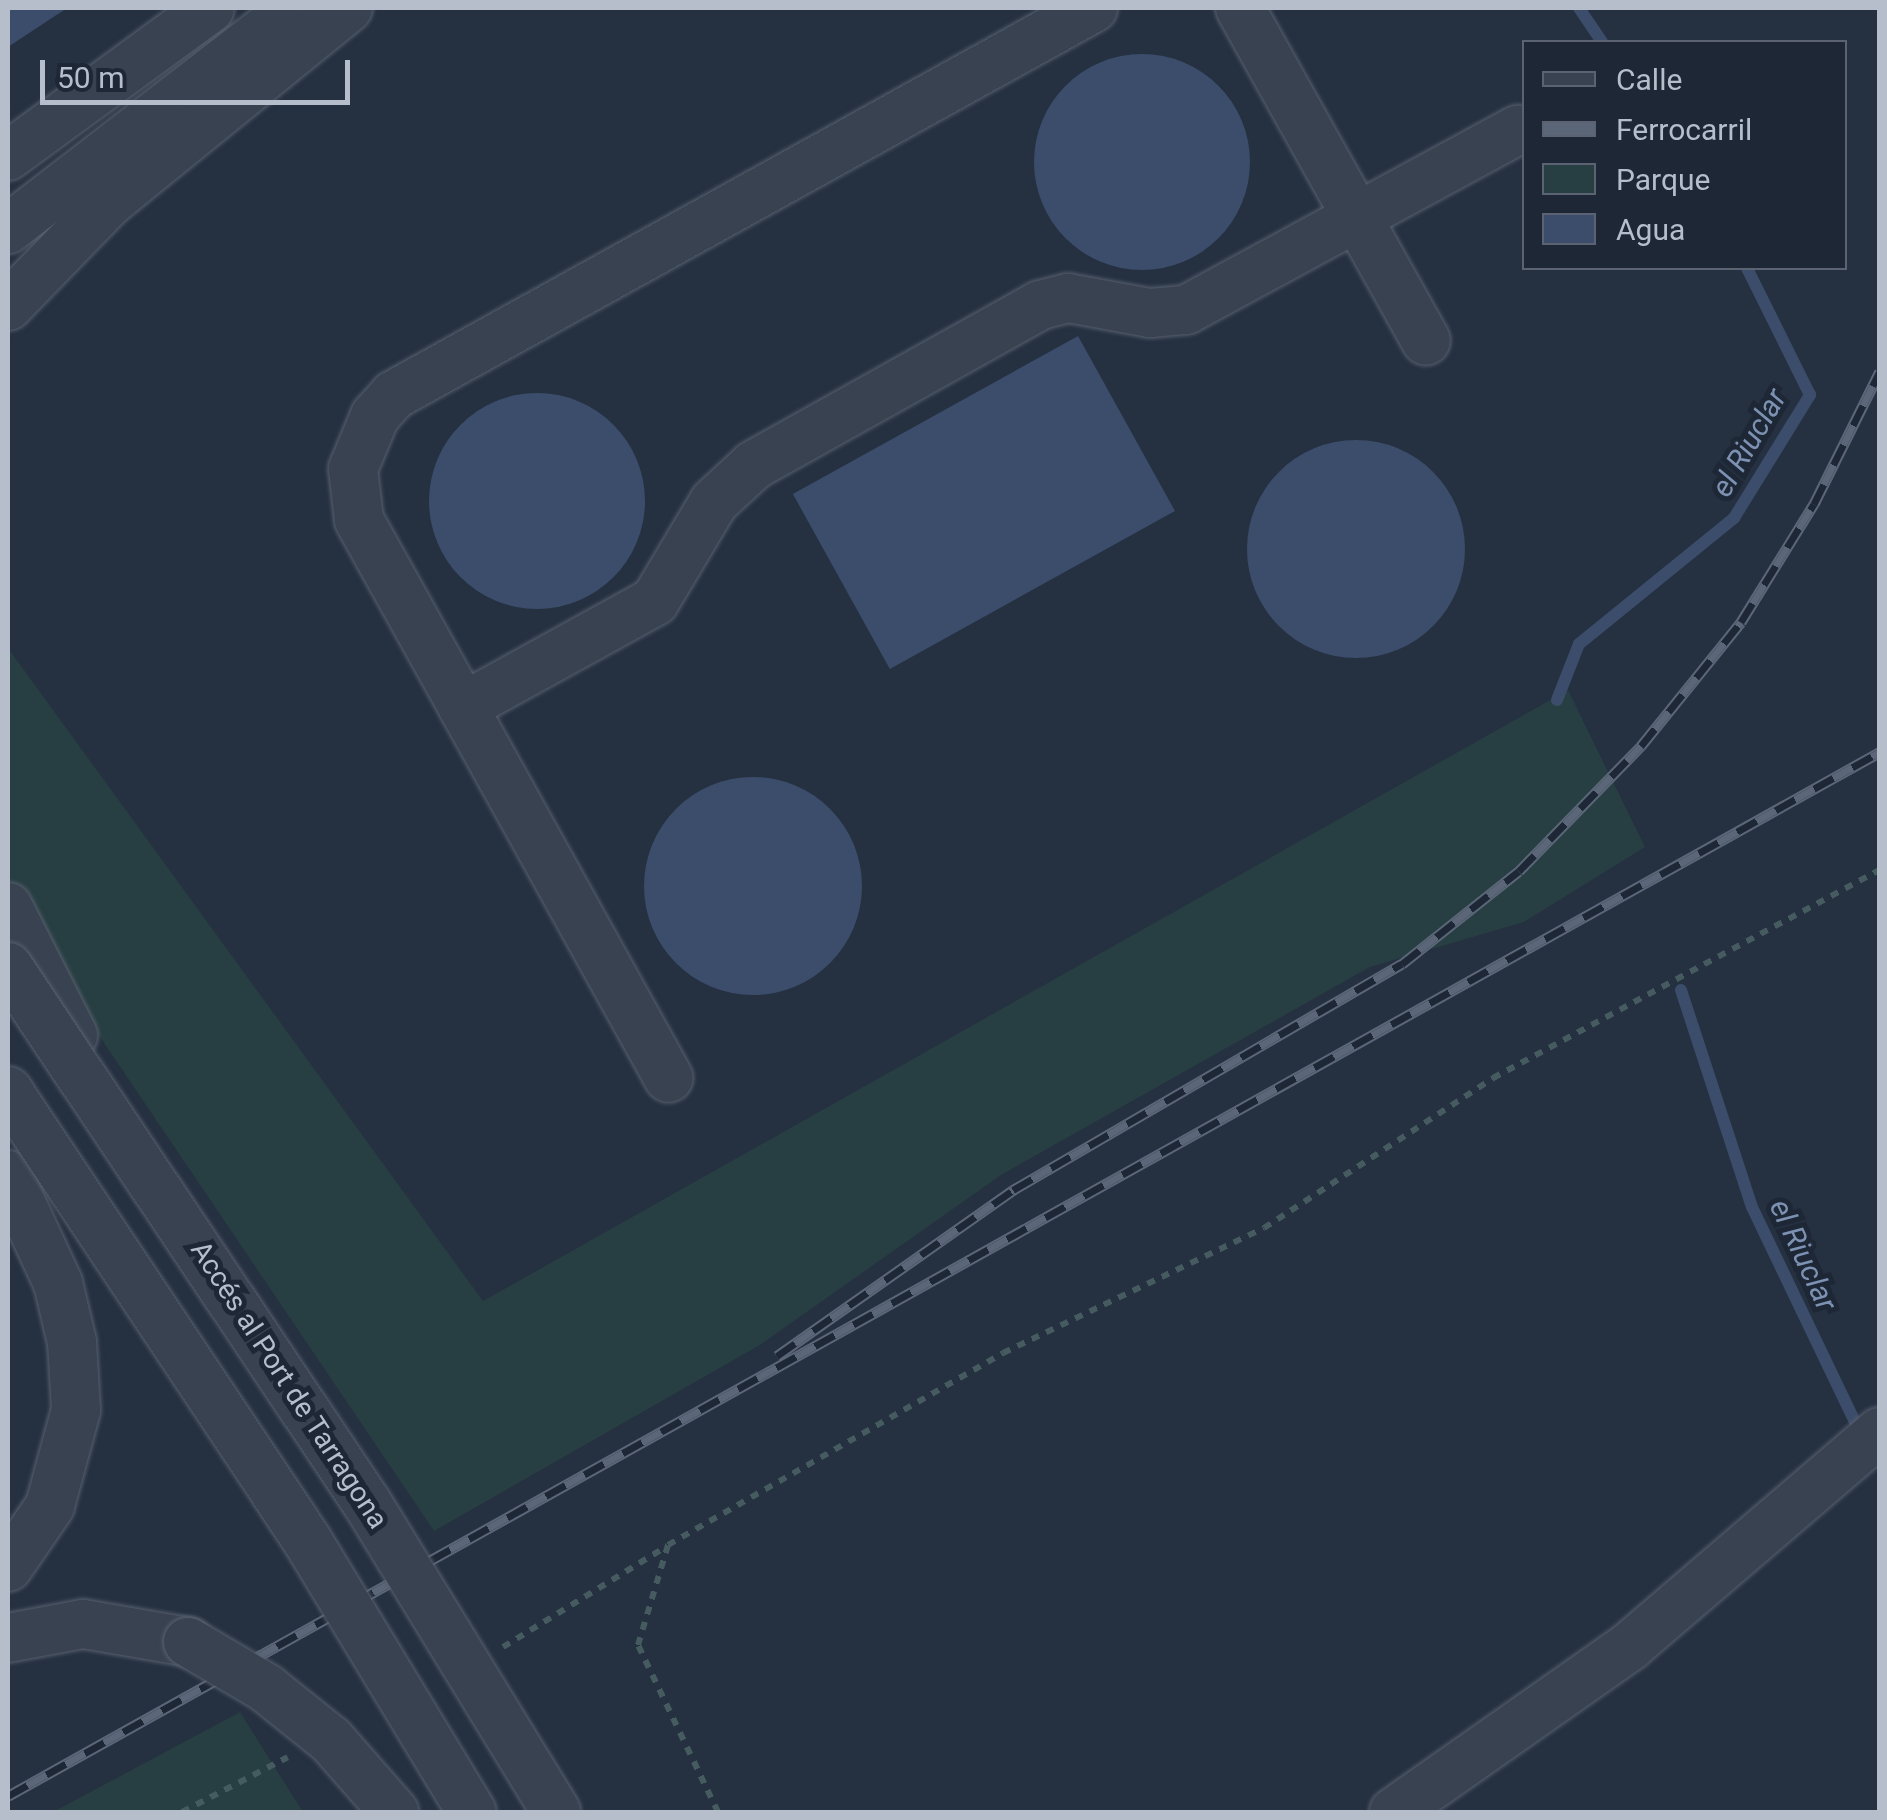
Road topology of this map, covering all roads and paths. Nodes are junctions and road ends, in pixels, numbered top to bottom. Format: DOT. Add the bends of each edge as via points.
graph roads {
  1 [pos="210,8"];
  2 [pos="252,8"];
  3 [pos="294,8"];
  4 [pos="348,8"];
  5 [pos="1093,8"];
  6 [pos="1240,8"];
  7 [pos="1518,130"];
  8 [pos="8,156"];
  9 [pos="8,206"];
  10 [pos="1360,218"];
  11 [pos="8,229"];
  12 [pos="8,306"];
  13 [pos="1426,341"];
  14 [pos="463,707"];
  15 [pos="1880,870"];
  16 [pos="8,907"];
  17 [pos="8,967"];
  18 [pos="669,1078"];
  19 [pos="8,1091"];
  20 [pos="120,1127"];
  21 [pos="8,1176"];
  22 [pos="1880,1432"];
  23 [pos="8,1567"];
  24 [pos="8,1638"];
  25 [pos="394,1812"];
  26 [pos="472,1812"];
  27 [pos="556,1812"];
  28 [pos="718,1812"];
  29 [pos="1394,1812"];
  1 -- 8 [label="street"];
  2 -- 9 [label="street"];
  3 -- 11 [label="street"];
  4 -- 12 [label="street" via="110,202"];
  5 -- 14 [label="street" via="394,395 362,438 352,492 359,520"];
  6 -- 10 [label="street"];
  7 -- 10 [label="street"];
  10 -- 13 [label="street"];
  10 -- 14 [label="street" via="1186,310 1150,314 1068,298 1023,314 754,465 714,502 654,600"];
  14 -- 18 [label="street"];
  15 -- 28 [label="path" via="1493,1078 1264,1228 1004,1353 668,1545 638,1645"];
  16 -- 20 [label="street"];
  17 -- 20 [label="street, Accés al Port de Tarragona, bridge"];
  19 -- 26 [label="street, bridge" via="307,1540"];
  20 -- 27 [label="street, Accés al Port de Tarragona, bridge" via="367,1503"];
  21 -- 23 [label="street" via="58,1284 72,1342 76,1410 50,1506"];
  22 -- 29 [label="street" via="1630,1646"];
  24 -- 25 [label="street, bridge" via="83,1624 188,1642 266,1688 331,1740"];
}
